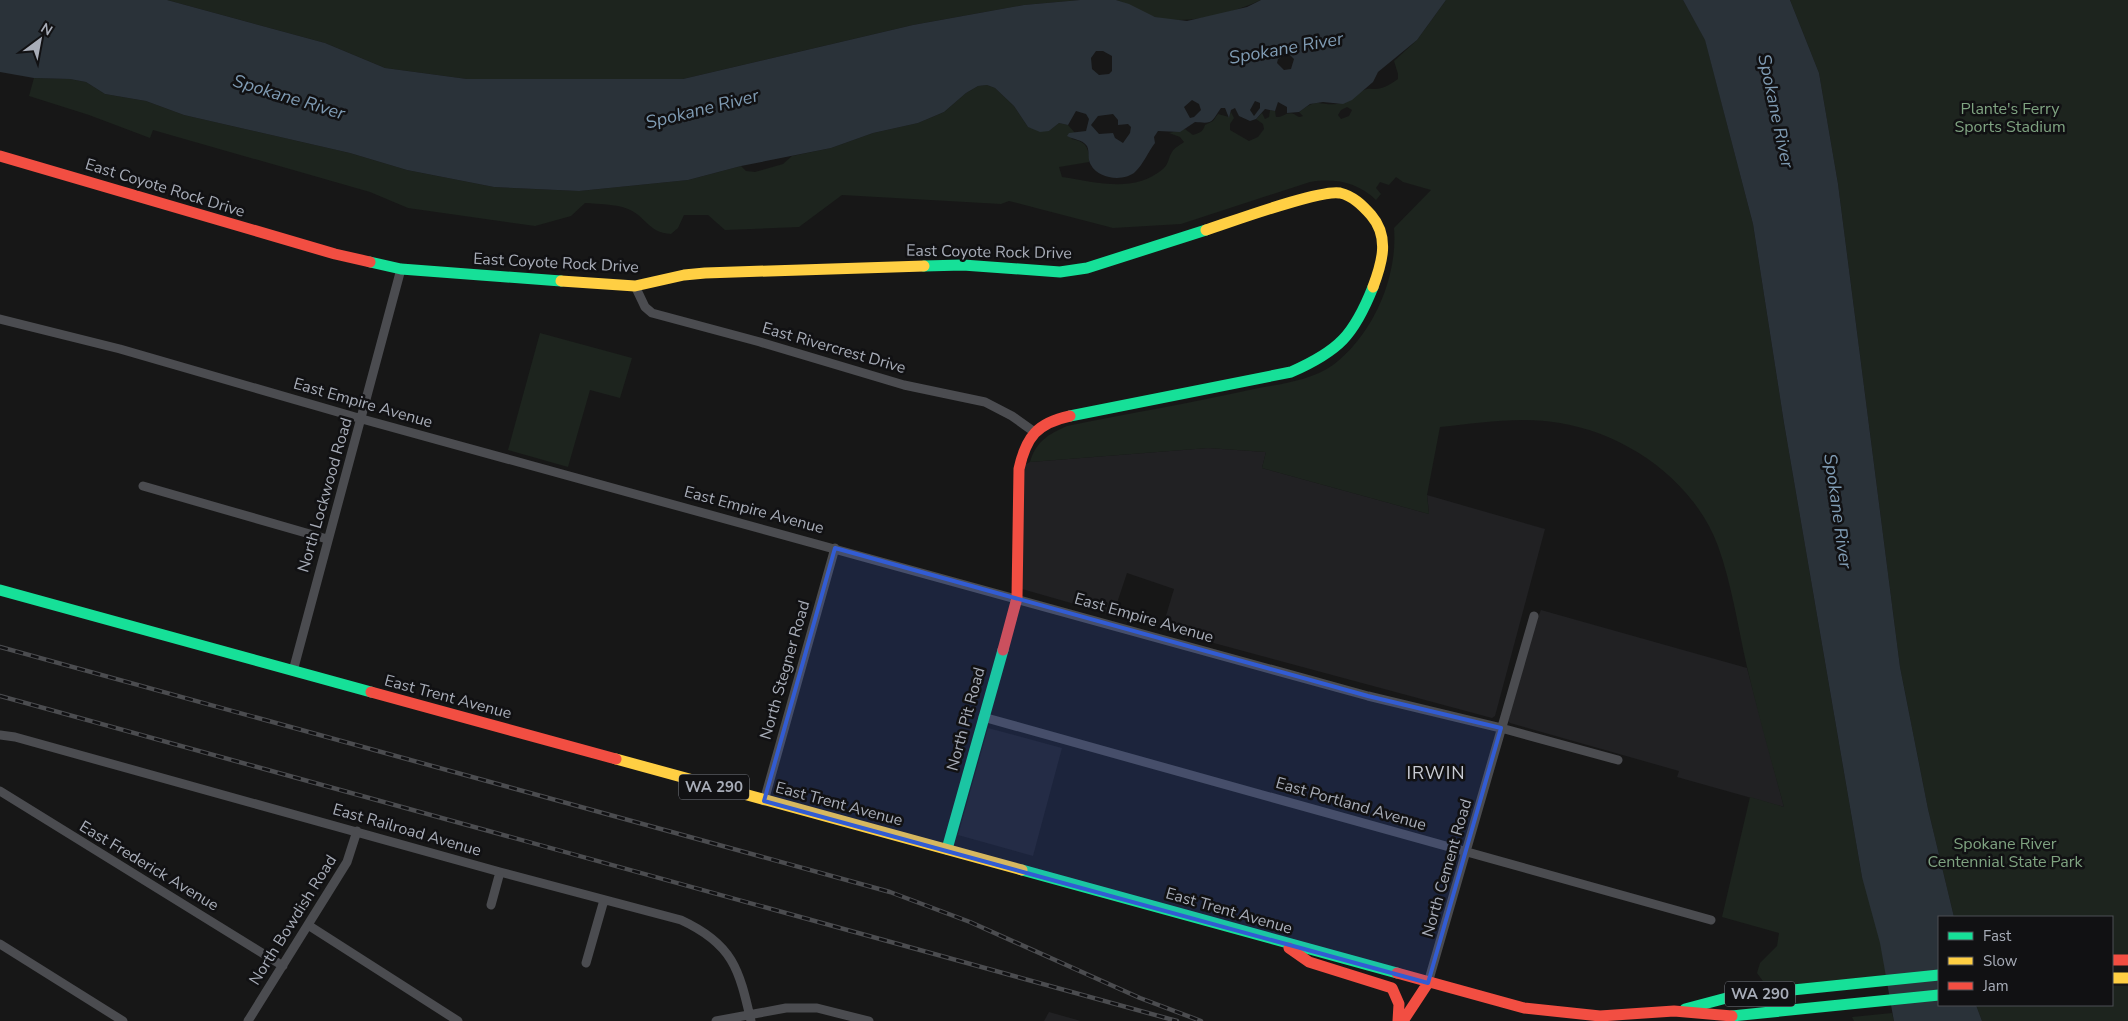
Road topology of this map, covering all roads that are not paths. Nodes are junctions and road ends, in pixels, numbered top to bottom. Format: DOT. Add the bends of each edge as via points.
graph roads {
  1 [pos="0,156"];
  2 [pos="401,269"];
  3 [pos="635,286"];
  4 [pos="0,318"];
  5 [pos="362,419"];
  6 [pos="1034,432"];
  7 [pos="142,486"];
  8 [pos="327,540"];
  9 [pos="835,548"];
  10 [pos="0,590"];
  11 [pos="1017,598"];
  12 [pos="1534,616"];
  13 [pos="293,671"];
  14 [pos="983,717"];
  15 [pos="1501,728"];
  16 [pos="0,735"];
  17 [pos="1618,760"];
  18 [pos="0,790"];
  19 [pos="764,800"];
  20 [pos="357,831"];
  21 [pos="947,850"];
  22 [pos="1467,852"];
  23 [pos="500,872"];
  24 [pos="604,900"];
  25 [pos="491,905"];
  26 [pos="1711,920"];
  27 [pos="308,926"];
  28 [pos="1283,942"];
  29 [pos="0,944"];
  30 [pos="2113,960"];
  31 [pos="2128,960"];
  32 [pos="586,963"];
  33 [pos="282,966"];
  34 [pos="1938,975"];
  35 [pos="2113,978"];
  36 [pos="2128,978"];
  37 [pos="1428,983"];
  38 [pos="1938,995"];
  39 [pos="1674,1011"];
  40 [pos="750,1018"];
  41 [pos="123,1021"];
  42 [pos="248,1021"];
  43 [pos="458,1021"];
  44 [pos="716,1021"];
  45 [pos="869,1021"];
  46 [pos="1398,1021"];
  47 [pos="1403,1021"];
  1 -- 2 [label="main road, East Coyote Rock Drive" via="335,254"];
  2 -- 3 [label="main road, East Coyote Rock Drive"];
  2 -- 5 [label="street, North Lockwood Road"];
  3 -- 6 [label="street, East Rivercrest Drive" via="645,307 652,313 904,385 985,402"];
  3 -- 6 [label="main road, East Coyote Rock Drive" via="684,274 705,273 963,265 1060,272 1087,268 1314,196 1339,193 1360,202 1377,222 1383,242 1382,264 1361,317 1344,339 1321,359 1291,372 1060,418"];
  4 -- 5 [label="street, East Empire Avenue"];
  5 -- 8 [label="street, North Lockwood Road"];
  5 -- 9 [label="street, East Empire Avenue"];
  6 -- 11 [label="main road" via="1023,449 1019,469"];
  7 -- 8 [label="street"];
  8 -- 13 [label="street, North Lockwood Road"];
  9 -- 11 [label="street, East Empire Avenue"];
  9 -- 19 [label="street, North Stegner Road"];
  10 -- 13 [label="main road, East Trent Avenue / WA 290"];
  11 -- 14 [label="main road, North Pit Road"];
  11 -- 15 [label="street, East Empire Avenue" via="1359,693"];
  12 -- 15 [label="street, North Cement Road"];
  13 -- 19 [label="main road, East Trent Avenue / WA 290"];
  14 -- 21 [label="main road, North Pit Road"];
  14 -- 22 [label="street, East Portland Avenue"];
  15 -- 17 [label="street, East Empire Avenue"];
  15 -- 22 [label="street, North Cement Road"];
  16 -- 20 [label="street, East Railroad Avenue" via="15,736"];
  18 -- 33 [label="street, East Frederick Avenue"];
  19 -- 21 [label="main road, East Trent Avenue / WA 290"];
  20 -- 23 [label="street, East Railroad Avenue"];
  20 -- 27 [label="street, North Bowdish Road" via="347,862"];
  21 -- 28 [label="main road, East Trent Avenue / WA 290"];
  22 -- 26 [label="street, East Portland Avenue"];
  22 -- 37 [label="street, North Cement Road"];
  23 -- 24 [label="street, East Railroad Avenue"];
  23 -- 25 [label="street"];
  24 -- 32 [label="street"];
  24 -- 40 [label="street, East Railroad Avenue" via="700,928 730,957 743,981"];
  27 -- 33 [label="street, North Bowdish Road"];
  27 -- 43 [label="street"];
  28 -- 37 [label="main road, East Trent Avenue / WA 290"];
  28 -- 46 [label="main road" via="1309,962 1392,988 1400,1006"];
  29 -- 41 [label="street"];
  30 -- 31 [label="main road"];
  33 -- 42 [label="street, North Bowdish Road"];
  34 -- 39 [label="main road, East Trent Avenue / WA 290" via="1734,996"];
  35 -- 36 [label="main road"];
  37 -- 39 [label="main road, East Trent Avenue / WA 290" via="1519,1007 1562,1014 1600,1016"];
  37 -- 47 [label="main road"];
  38 -- 39 [label="main road, East Trent Avenue / WA 290" via="1733,1016"];
  40 -- 44 [label="street"];
  40 -- 45 [label="street" via="786,1008 817,1008"];
}
